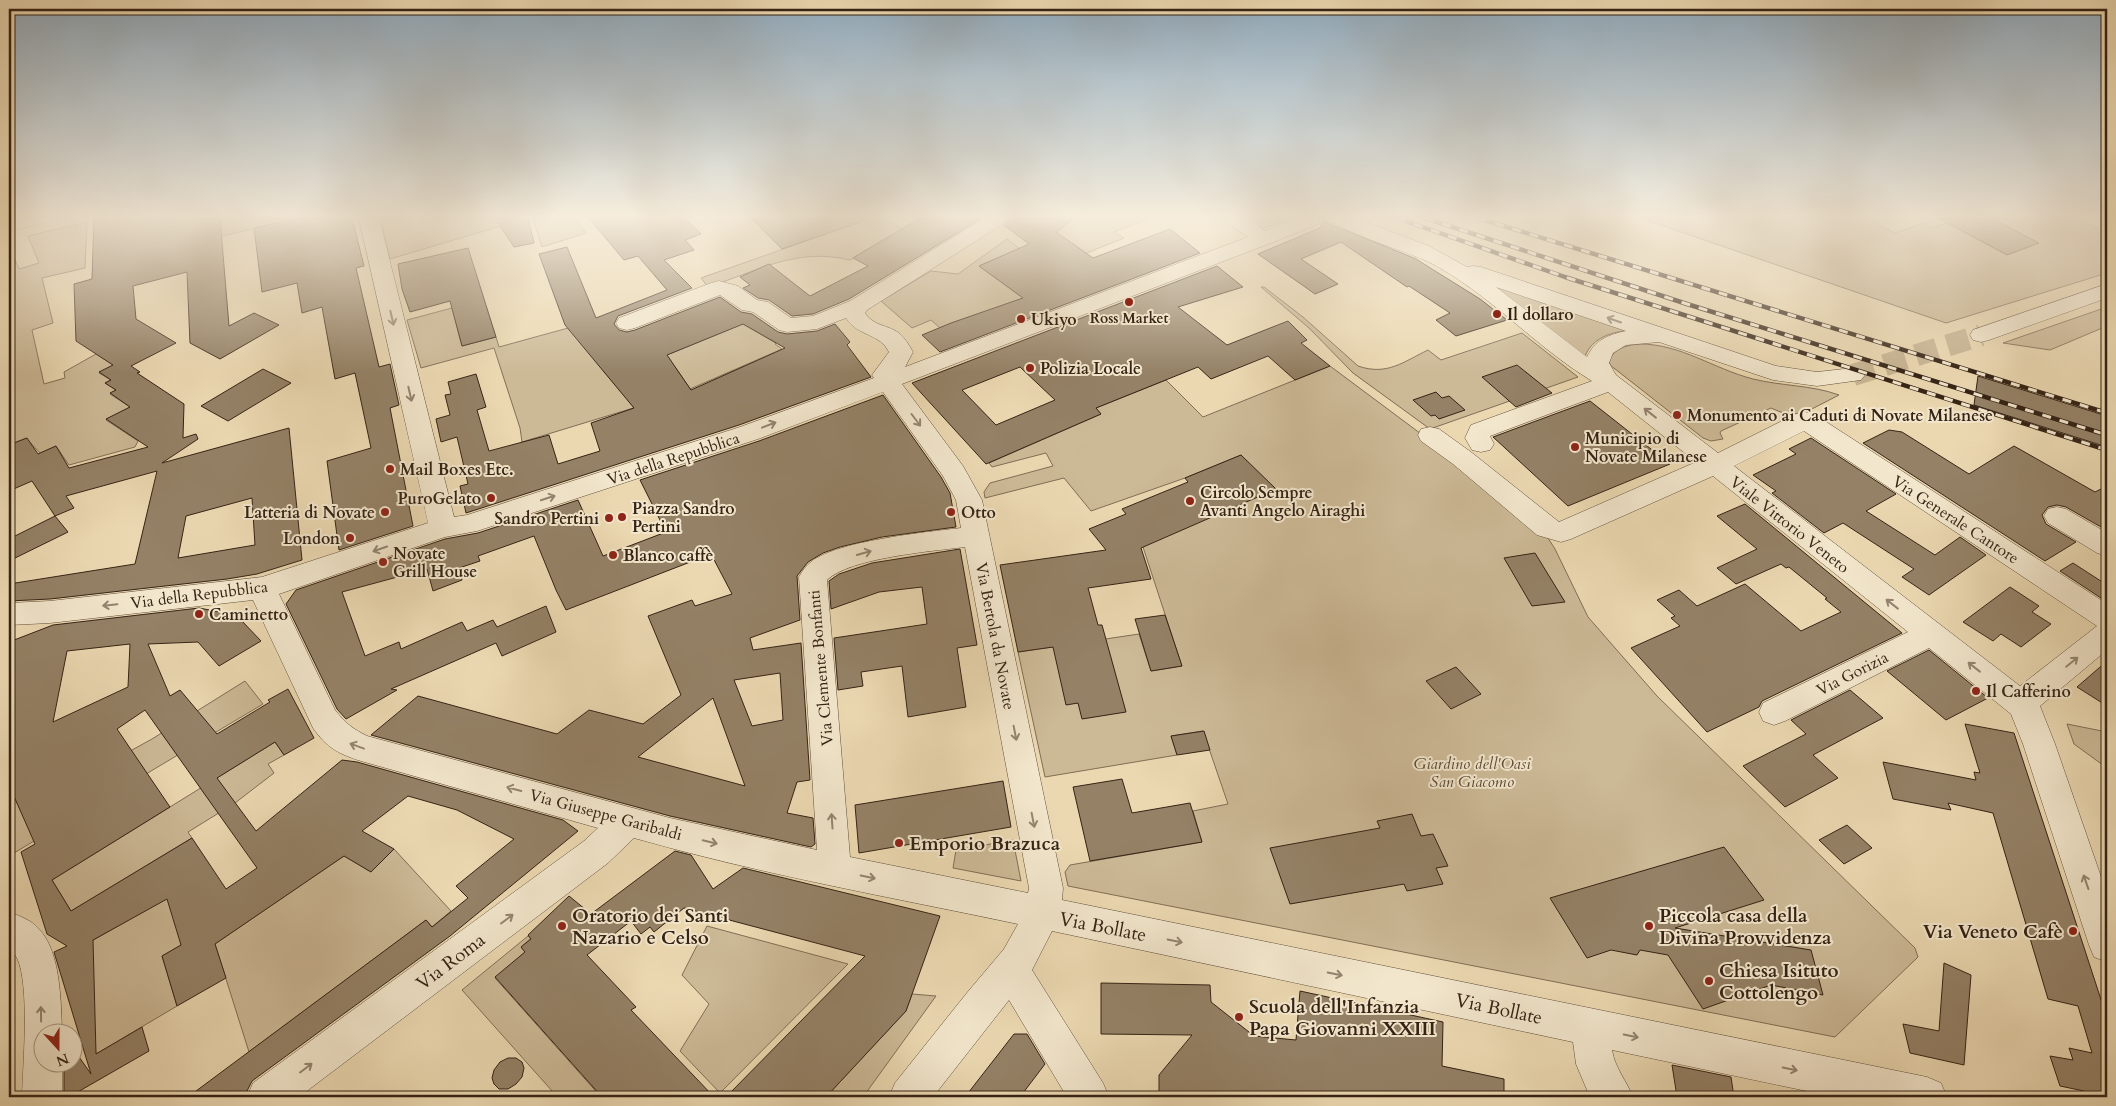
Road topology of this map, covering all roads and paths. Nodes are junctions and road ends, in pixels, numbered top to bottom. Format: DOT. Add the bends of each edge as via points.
graph roads {
  1 [pos="381,270"];
  2 [pos="916,270"];
  3 [pos="1183,270"];
  4 [pos="1455,270"];
  5 [pos="1465,270"];
  6 [pos="2107,291"];
  7 [pos="858,306"];
  8 [pos="627,323"];
  9 [pos="1981,335"];
  10 [pos="1677,341"];
  11 [pos="1853,375"];
  12 [pos="887,381"];
  13 [pos="1609,381"];
  14 [pos="1430,435"];
  15 [pos="1481,444"];
  16 [pos="1716,464"];
  17 [pos="2057,516"];
  18 [pos="443,528"];
  19 [pos="976,536"];
  20 [pos="2107,546"];
  21 [pos="263,588"];
  22 [pos="9,614"];
  23 [pos="2107,618"];
  24 [pos="1931,634"];
  25 [pos="2107,634"];
  26 [pos="2022,705"];
  27 [pos="1774,712"];
  28 [pos="628,821"];
  29 [pos="831,869"];
  30 [pos="1042,914"];
  31 [pos="9,929"];
  32 [pos="2107,944"];
  33 [pos="1011,970"];
  34 [pos="1591,1027"];
  35 [pos="42,1097"];
  36 [pos="267,1097"];
  37 [pos="909,1097"];
  38 [pos="1089,1097"];
  39 [pos="1613,1097"];
  40 [pos="1927,1097"];
  1 -- 18 [label="street, one-way"];
  2 -- 7 [label="street"];
  3 -- 12 [label="street, Via della Repubblica"];
  4 -- 13 [label="street, Viale Vittorio Veneto" via="1582,366"];
  10 -- 5 [label="street, one-way"];
  6 -- 9 [label="street"];
  7 -- 8 [label="street" via="817,322 787,326 760,307 719,288 703,291"];
  7 -- 12 [label="street" via="854,314 857,321 863,327 889,334 901,352 884,375"];
  10 -- 11 [label="street" via="1773,373 1817,379"];
  10 -- 13 [label="street" via="1641,336 1612,342 1601,351 1597,363"];
  18 -- 12 [label="street, Via della Repubblica, one-way" via="468,524 740,436"];
  12 -- 19 [label="street, Via Bertola da Novate, one-way" via="963,486"];
  13 -- 15 [label="street" via="1480,430 1477,439"];
  16 -- 13 [label="street, Viale Vittorio Veneto, one-way"];
  14 -- 16 [label="street" via="1554,532 1567,530"];
  16 -- 23 [label="street, Via Generale Cantore" via="1805,420"];
  24 -- 16 [label="street, Viale Vittorio Veneto, one-way"];
  17 -- 20 [label="street"];
  18 -- 21 [label="street, Via della Repubblica, one-way"];
  29 -- 19 [label="street, Via Clemente Bonfanti, one-way" via="834,851 814,573 828,565 878,550"];
  19 -- 30 [label="street, Via Bertola da Novate, one-way" via="1046,888"];
  21 -- 22 [label="street, Via della Repubblica, one-way"];
  28 -- 21 [label="street, Via Giuseppe Garibaldi, one-way" via="361,748 342,739 324,719"];
  26 -- 24 [label="street, Viale Vittorio Veneto, one-way"];
  24 -- 27 [label="street, Via Gorizia"];
  26 -- 25 [label="street, one-way"];
  32 -- 26 [label="street, Viale Vittorio Veneto, one-way" via="2040,744"];
  28 -- 29 [label="street, Via Giuseppe Garibaldi, one-way"];
  36 -- 28 [label="street, Via Roma, one-way" via="596,852"];
  29 -- 30 [label="street, Via Giuseppe Garibaldi, one-way"];
  30 -- 33 [label="street, Via Bertola da Novate"];
  30 -- 34 [label="street, Via Bollate, one-way"];
  35 -- 31 [label="street, one-way" via="40,974 33,951 25,939"];
  33 -- 37 [label="street, Via Bertola da Novate"];
  33 -- 38 [label="street"];
  34 -- 39 [label="street" via="1596,1072"];
  34 -- 40 [label="street, Via Bollate, one-way"];
}
